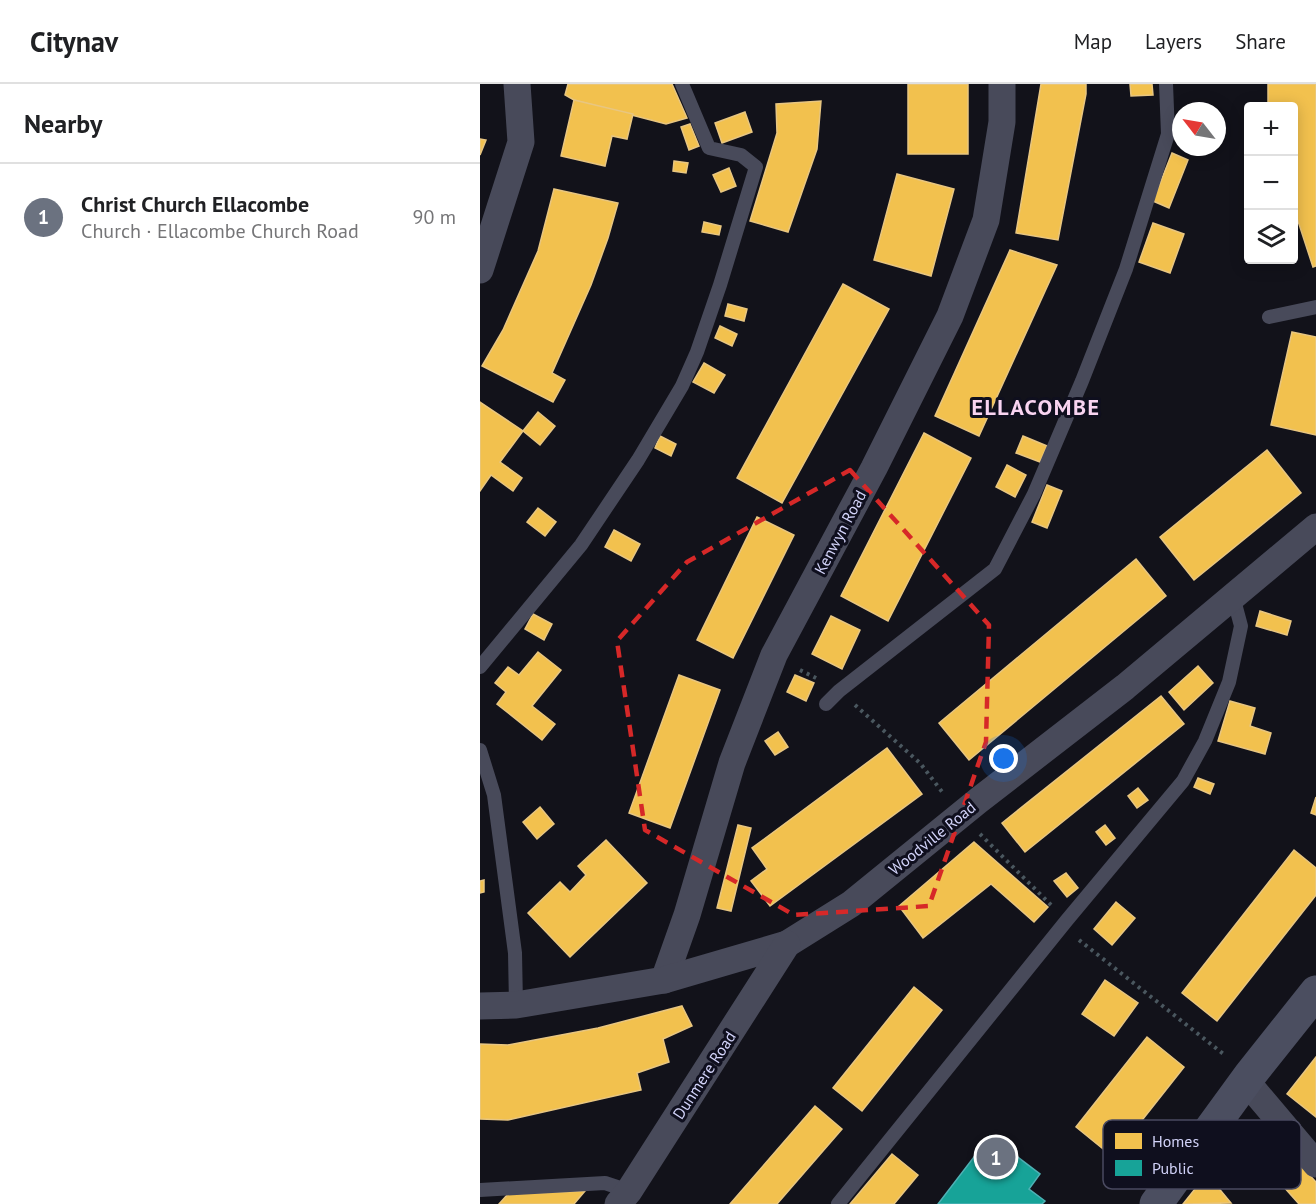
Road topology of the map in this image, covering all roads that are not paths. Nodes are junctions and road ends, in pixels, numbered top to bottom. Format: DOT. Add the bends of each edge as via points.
graph roads {
  1 [pos="517,84"];
  2 [pos="682,84"];
  3 [pos="1002,84"];
  4 [pos="1166,84"];
  5 [pos="480,270"];
  6 [pos="1316,307"];
  7 [pos="1269,317"];
  8 [pos="1316,527"];
  9 [pos="1233,596"];
  10 [pos="480,667"];
  11 [pos="826,704"];
  12 [pos="480,750"];
  13 [pos="787,944"];
  14 [pos="664,980"];
  15 [pos="1316,992"];
  16 [pos="480,1005"];
  17 [pos="516,1005"];
  18 [pos="1248,1078"];
  19 [pos="1217,1120"];
  20 [pos="1281,1120"];
  21 [pos="1301,1145"];
  22 [pos="1316,1164"];
  23 [pos="1167,1189"];
  24 [pos="480,1190"];
  25 [pos="624,1197"];
  26 [pos="837,1204"];
  27 [pos="1156,1204"];
  1 -- 5 [label="street" via="521,142"];
  2 -- 10 [label="lane" via="709,148 741,155 756,167 701,340 682,386 581,545"];
  3 -- 14 [label="street, Kenwyn Road" via="1002,122 986,220 950,316 774,655 732,763"];
  4 -- 11 [label="lane" via="1168,134 1126,269 1034,494 995,569"];
  6 -- 7 [label="lane"];
  8 -- 9 [label="street, Woodville Road"];
  9 -- 13 [label="street, Woodville Road" via="1125,687 851,904"];
  9 -- 26 [label="lane" via="1240,626 1228,682 1205,741 1183,781"];
  12 -- 17 [label="lane" via="494,795 515,953"];
  13 -- 14 [label="street, Woodville Road"];
  13 -- 25 [label="street, Dunmere Road"];
  14 -- 17 [label="street, Woodville Road"];
  15 -- 18 [label="street"];
  16 -- 17 [label="street, Woodville Road"];
  18 -- 19 [label="street"];
  18 -- 20 [label="street"];
  21 -- 22 [label="street"];
  23 -- 27 [label="street"];
  24 -- 25 [label="lane" via="605,1183"];
}
